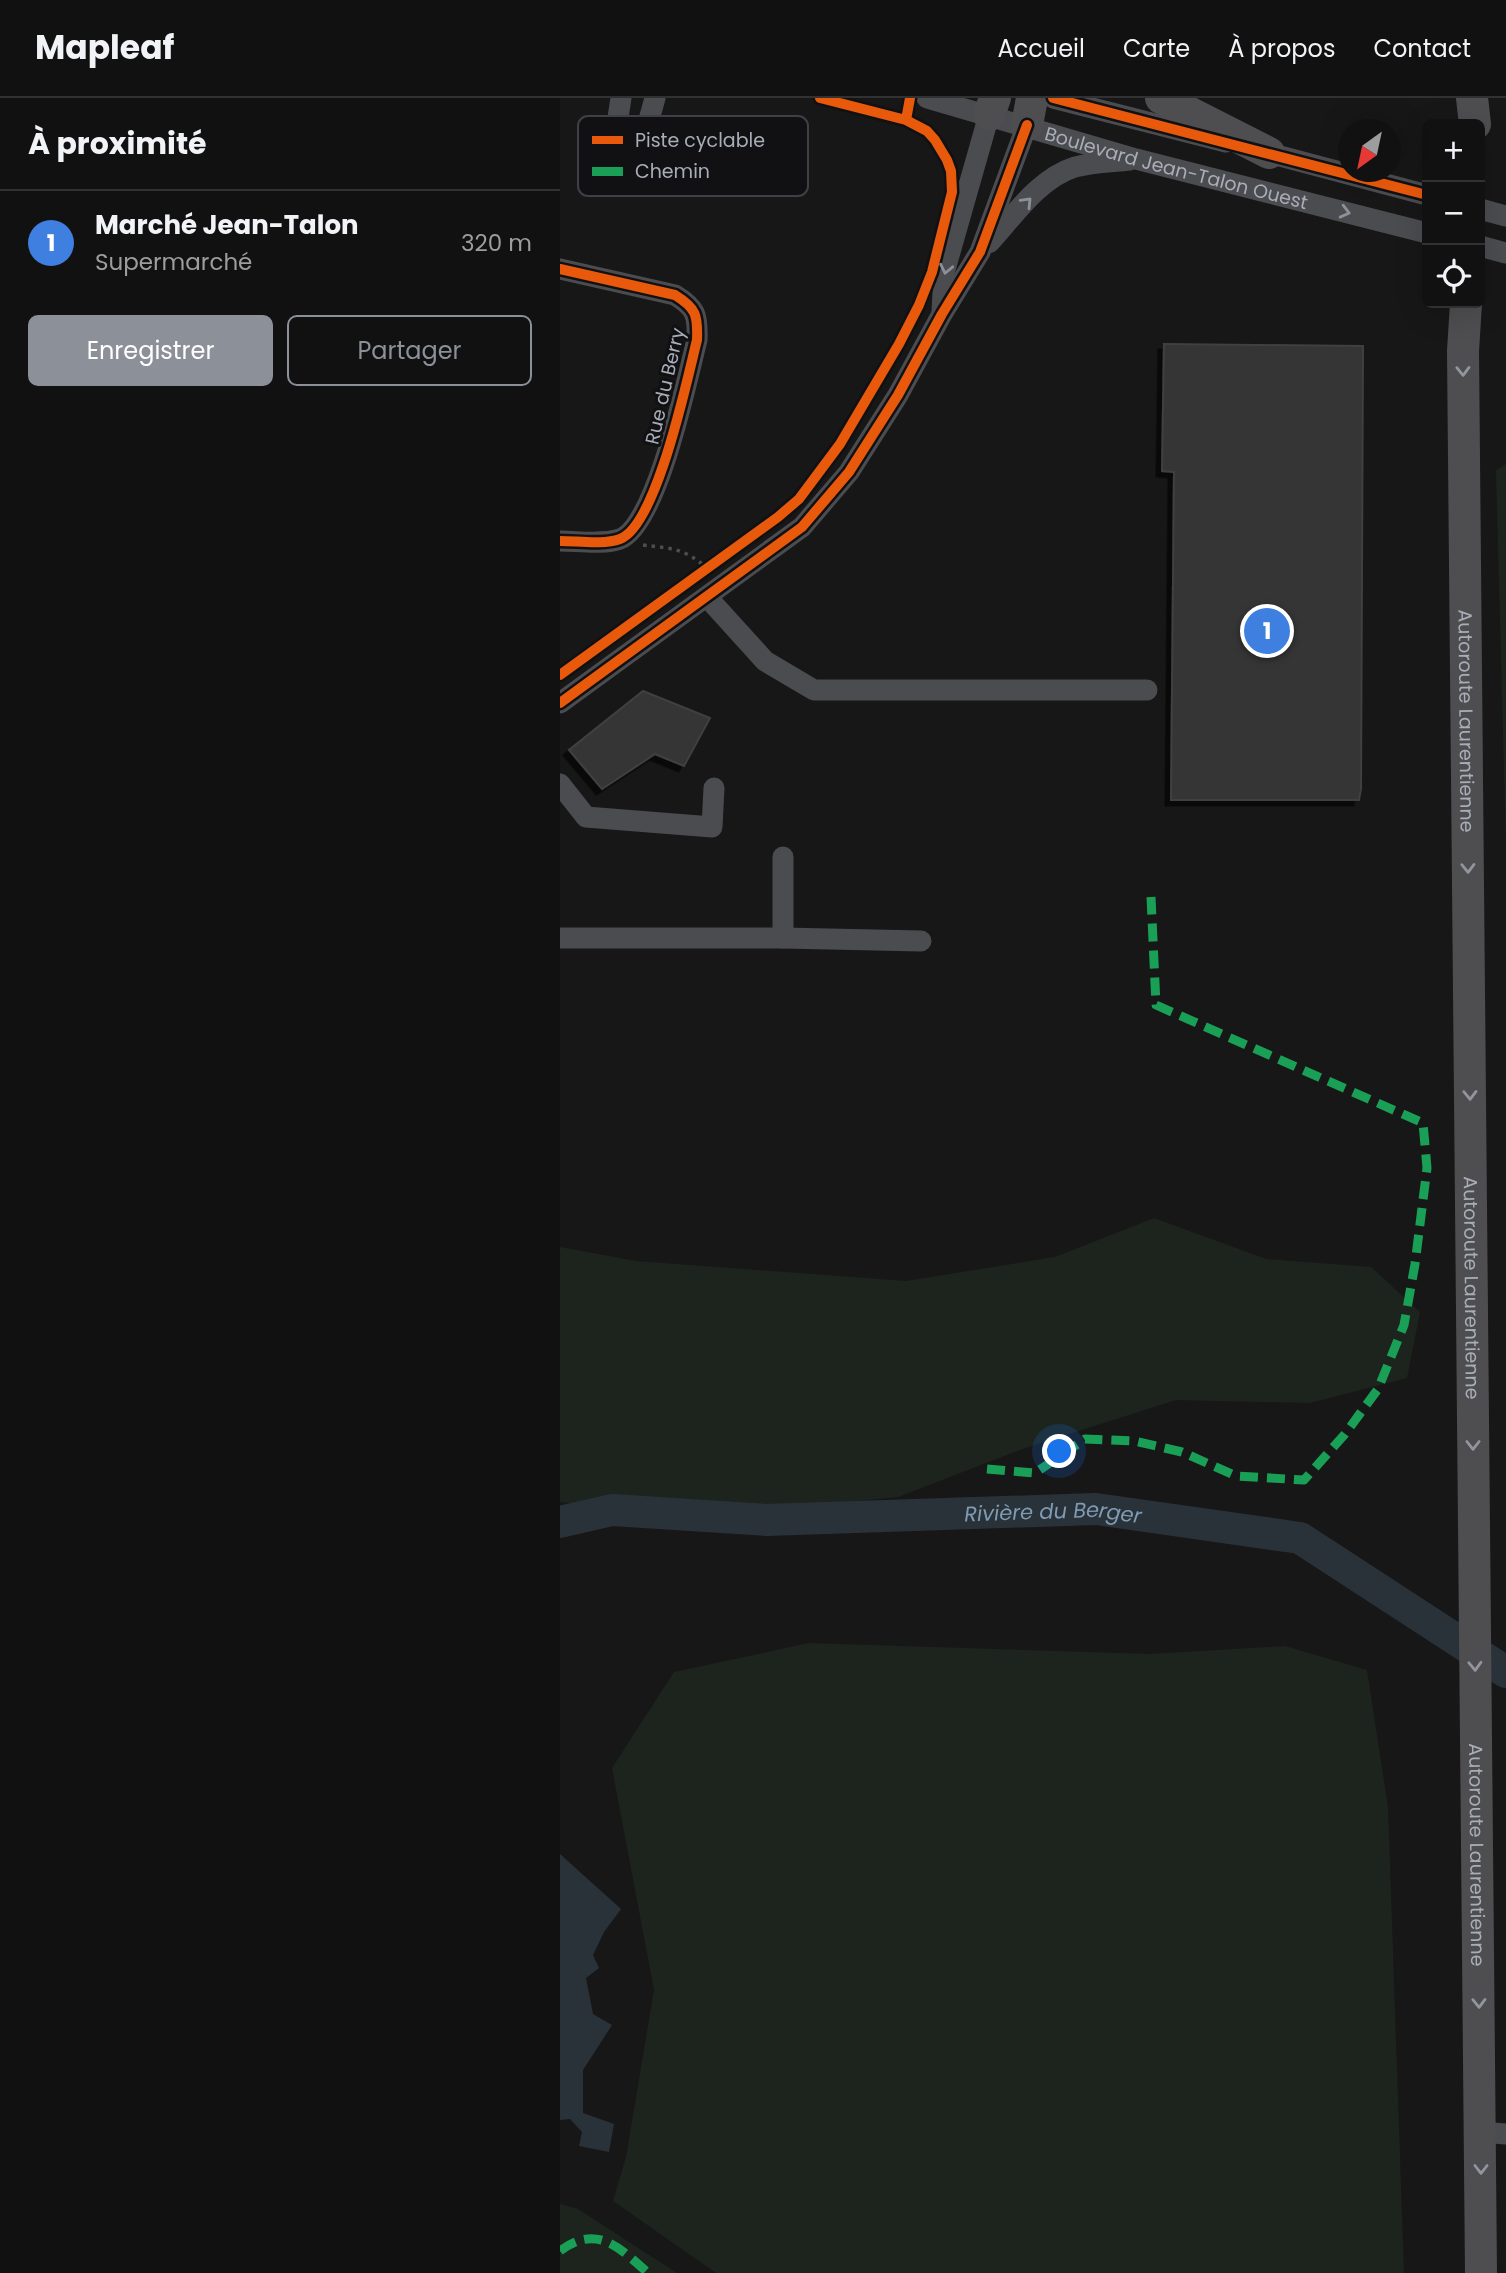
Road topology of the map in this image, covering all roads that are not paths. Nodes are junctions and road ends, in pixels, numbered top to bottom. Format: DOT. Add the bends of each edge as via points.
graph roads {
  1 [pos="621,98"];
  2 [pos="655,98"];
  3 [pos="928,98"];
  4 [pos="1053,98"];
  5 [pos="1161,98"];
  6 [pos="1475,98"];
  7 [pos="992,106"];
  8 [pos="1029,112"];
  9 [pos="618,116"];
  10 [pos="650,116"];
  11 [pos="1475,119"];
  12 [pos="1269,153"];
  13 [pos="1136,159"];
  14 [pos="1422,194"];
  15 [pos="1485,210"];
  16 [pos="1506,216"];
  17 [pos="1422,232"];
  18 [pos="1485,247"];
  19 [pos="980,252"];
  20 [pos="1506,253"];
  21 [pos="560,269"];
  22 [pos="1466,308"];
  23 [pos="942,314"];
  24 [pos="560,541"];
  25 [pos="707,597"];
  26 [pos="1147,690"];
  27 [pos="560,703"];
  28 [pos="560,784"];
  29 [pos="714,788"];
  30 [pos="783,857"];
  31 [pos="560,938"];
  32 [pos="783,938"];
  33 [pos="921,941"];
  34 [pos="1493,2133"];
  35 [pos="1481,2273"];
  1 -- 9 [label="street"];
  2 -- 10 [label="street"];
  3 -- 7 [label="street, Boulevard Jean-Talon Ouest"];
  4 -- 12 [label="street, Boulevard Jean-Talon Ouest"];
  5 -- 12 [label="highway"];
  6 -- 11 [label="highway"];
  7 -- 8 [label="street, Boulevard Jean-Talon Ouest"];
  7 -- 23 [label="street, one-way" via="944,273"];
  8 -- 13 [label="street, Boulevard Jean-Talon Ouest"];
  8 -- 19 [label="street"];
  12 -- 14 [label="street, Boulevard Jean-Talon Ouest"];
  13 -- 17 [label="street, Boulevard Jean-Talon Ouest, one-way"];
  19 -- 13 [label="street, one-way" via="1050,181 1075,167"];
  15 -- 16 [label="street"];
  18 -- 20 [label="street"];
  19 -- 23 [label="street"];
  21 -- 24 [label="street, Rue du Berry" via="674,295 695,312 698,325 668,453 640,520 619,539"];
  22 -- 34 [label="highway, Autoroute Laurentienne, one-way" via="1474,1618"];
  23 -- 25 [label="street" via="849,472 802,527"];
  25 -- 26 [label="street" via="765,661 814,690"];
  25 -- 27 [label="street"];
  28 -- 29 [label="street" via="586,817 712,827"];
  30 -- 32 [label="street"];
  31 -- 32 [label="street"];
  32 -- 33 [label="street"];
  34 -- 35 [label="highway, Autoroute Laurentienne, one-way"];
}
